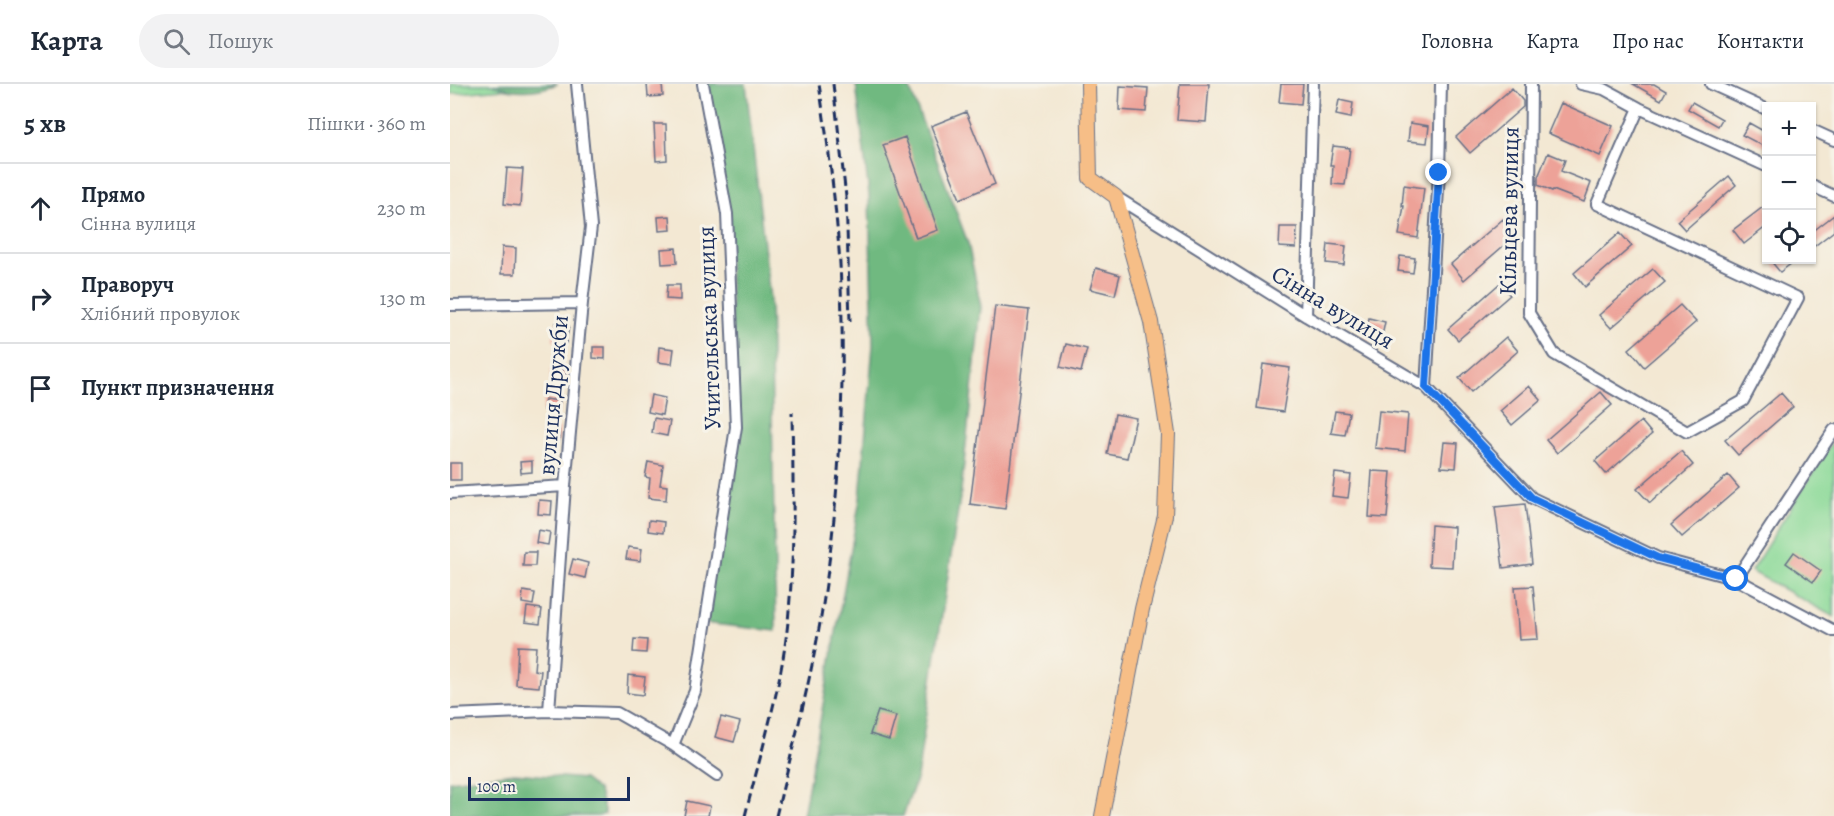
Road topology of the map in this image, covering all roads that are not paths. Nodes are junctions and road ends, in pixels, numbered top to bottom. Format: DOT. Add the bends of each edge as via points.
graph roads {
  1 [pos="577,84"];
  2 [pos="703,84"];
  3 [pos="1088,84"];
  4 [pos="1313,84"];
  5 [pos="1441,84"];
  6 [pos="1531,84"];
  7 [pos="1581,84"];
  8 [pos="1711,84"];
  9 [pos="1606,87"];
  10 [pos="1762,107"];
  11 [pos="1639,108"];
  12 [pos="1816,132"];
  13 [pos="1834,140"];
  14 [pos="1762,164"];
  15 [pos="1816,188"];
  16 [pos="1834,196"];
  17 [pos="1116,197"];
  18 [pos="582,303"];
  19 [pos="450,305"];
  20 [pos="1306,316"];
  21 [pos="1426,387"];
  22 [pos="1834,430"];
  23 [pos="565,486"];
  24 [pos="450,493"];
  25 [pos="1736,579"];
  26 [pos="1834,631"];
  27 [pos="549,711"];
  28 [pos="450,716"];
  29 [pos="673,745"];
  30 [pos="717,776"];
  31 [pos="1102,816"];
  1 -- 18 [label="street, вулиця Дружби" via="591,227"];
  2 -- 29 [label="street, Учительська вулиця" via="727,213 736,427 695,690"];
  3 -- 17 [label="main road" via="1090,178"];
  4 -- 20 [label="street"];
  5 -- 21 [label="street"];
  6 -- 11 [label="street, Кільцева вулиця" via="1529,313 1554,354 1687,432 1743,401 1798,298 1597,204"];
  7 -- 9 [label="street"];
  8 -- 10 [label="street"];
  9 -- 11 [label="street"];
  11 -- 14 [label="street"];
  12 -- 13 [label="street"];
  15 -- 16 [label="street"];
  17 -- 20 [label="street, Сінна вулиця"];
  17 -- 31 [label="main road" via="1151,322 1168,434 1165,516 1142,609"];
  18 -- 19 [label="street"];
  18 -- 23 [label="street, вулиця Дружби"];
  20 -- 21 [label="street, Сінна вулиця"];
  21 -- 25 [label="street, Сінна вулиця" via="1532,498 1658,558"];
  22 -- 25 [label="street"];
  23 -- 24 [label="street"];
  23 -- 27 [label="street, вулиця Дружби"];
  25 -- 26 [label="street, Сінна вулиця"];
  27 -- 28 [label="street"];
  27 -- 29 [label="street" via="617,713"];
  29 -- 30 [label="street"];
}
